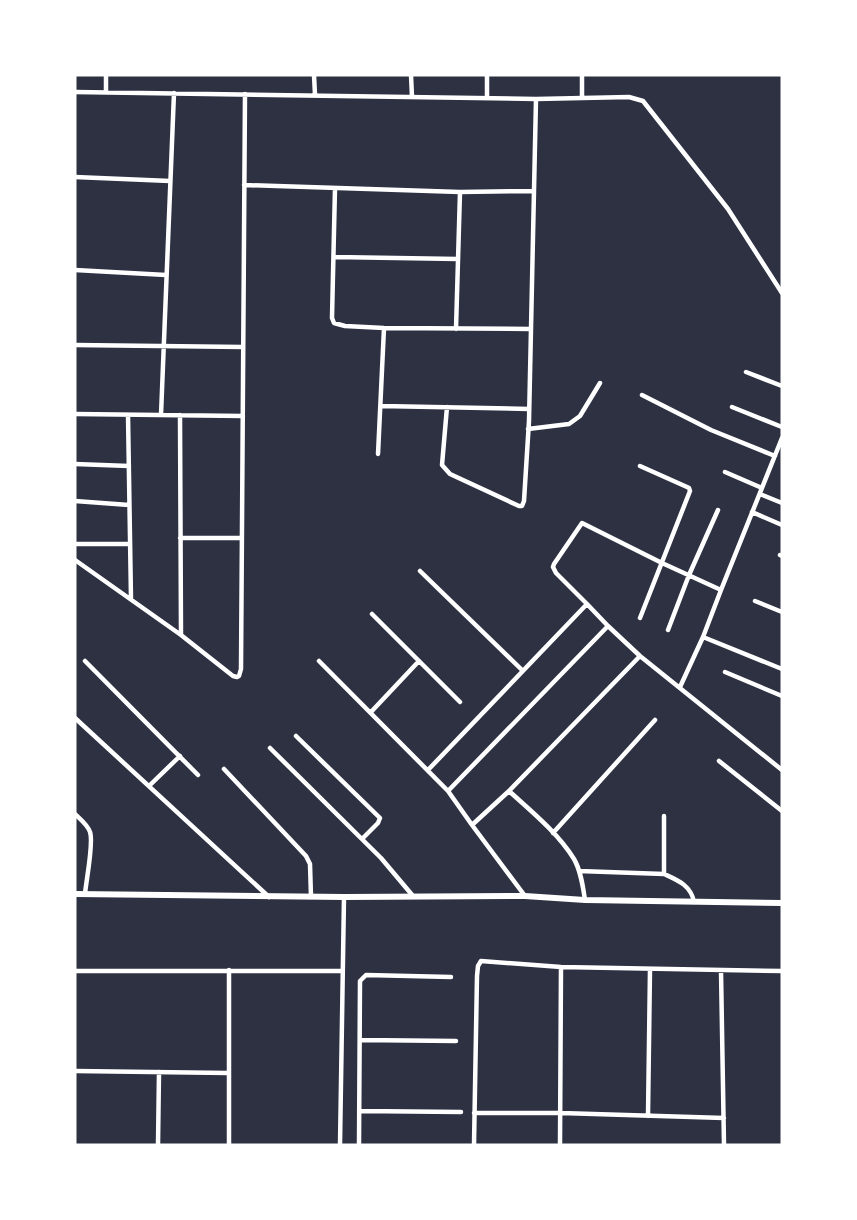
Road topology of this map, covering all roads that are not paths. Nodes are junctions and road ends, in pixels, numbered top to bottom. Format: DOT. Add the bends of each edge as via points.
graph roads {
  1 [pos="106,75"];
  2 [pos="314,75"];
  3 [pos="411,75"];
  4 [pos="487,75"];
  5 [pos="582,75"];
  6 [pos="75,92"];
  7 [pos="106,92"];
  8 [pos="174,93"];
  9 [pos="245,94"];
  10 [pos="315,95"];
  11 [pos="412,97"];
  12 [pos="582,97"];
  13 [pos="487,98"];
  14 [pos="536,99"];
  15 [pos="75,177"];
  16 [pos="170,181"];
  17 [pos="244,185"];
  18 [pos="335,188"];
  19 [pos="460,192"];
  20 [pos="534,192"];
  21 [pos="334,257"];
  22 [pos="458,259"];
  23 [pos="75,270"];
  24 [pos="166,275"];
  25 [pos="782,293"];
  26 [pos="384,328"];
  27 [pos="456,329"];
  28 [pos="531,329"];
  29 [pos="75,345"];
  30 [pos="164,346"];
  31 [pos="243,347"];
  32 [pos="746,372"];
  33 [pos="600,382"];
  34 [pos="782,386"];
  35 [pos="642,395"];
  36 [pos="381,406"];
  37 [pos="732,407"];
  38 [pos="447,408"];
  39 [pos="529,409"];
  40 [pos="75,414"];
  41 [pos="128,415"];
  42 [pos="161,415"];
  43 [pos="180,416"];
  44 [pos="243,416"];
  45 [pos="782,428"];
  46 [pos="528,429"];
  47 [pos="782,438"];
  48 [pos="378,454"];
  49 [pos="775,456"];
  50 [pos="75,464"];
  51 [pos="129,466"];
  52 [pos="640,466"];
  53 [pos="725,472"];
  54 [pos="761,491"];
  55 [pos="75,501"];
  56 [pos="782,503"];
  57 [pos="129,505"];
  58 [pos="718,510"];
  59 [pos="752,512"];
  60 [pos="782,525"];
  61 [pos="180,538"];
  62 [pos="242,538"];
  63 [pos="75,544"];
  64 [pos="130,544"];
  65 [pos="75,560"];
  66 [pos="662,563"];
  67 [pos="420,571"];
  68 [pos="689,575"];
  69 [pos="720,590"];
  70 [pos="130,599"];
  71 [pos="755,602"];
  72 [pos="587,604"];
  73 [pos="782,612"];
  74 [pos="372,614"];
  75 [pos="640,618"];
  76 [pos="608,626"];
  77 [pos="668,630"];
  78 [pos="181,635"];
  79 [pos="703,637"];
  80 [pos="640,656"];
  81 [pos="85,661"];
  82 [pos="319,661"];
  83 [pos="419,661"];
  84 [pos="782,669"];
  85 [pos="522,670"];
  86 [pos="725,672"];
  87 [pos="680,687"];
  88 [pos="782,696"];
  89 [pos="460,702"];
  90 [pos="371,712"];
  91 [pos="75,718"];
  92 [pos="655,720"];
  93 [pos="296,736"];
  94 [pos="270,748"];
  95 [pos="180,756"];
  96 [pos="782,758"];
  97 [pos="720,761"];
  98 [pos="780,768"];
  99 [pos="224,769"];
  100 [pos="428,770"];
  101 [pos="198,775"];
  102 [pos="149,786"];
  103 [pos="448,791"];
  104 [pos="509,791"];
  105 [pos="782,811"];
  106 [pos="75,814"];
  107 [pos="664,816"];
  108 [pos="472,825"];
  109 [pos="553,833"];
  110 [pos="362,839"];
  111 [pos="579,871"];
  112 [pos="663,874"];
  113 [pos="75,894"];
  114 [pos="85,894"];
  115 [pos="413,896"];
  116 [pos="525,896"];
  117 [pos="269,897"];
  118 [pos="311,897"];
  119 [pos="344,897"];
  120 [pos="585,900"];
  121 [pos="694,902"];
  122 [pos="782,903"];
  123 [pos="561,967"];
  124 [pos="650,969"];
  125 [pos="229,970"];
  126 [pos="75,971"];
  127 [pos="343,971"];
  128 [pos="721,971"];
  129 [pos="782,971"];
  130 [pos="451,977"];
  131 [pos="360,1040"];
  132 [pos="456,1041"];
  133 [pos="75,1071"];
  134 [pos="159,1072"];
  135 [pos="228,1072"];
  136 [pos="359,1111"];
  137 [pos="461,1112"];
  138 [pos="474,1113"];
  139 [pos="561,1113"];
  140 [pos="648,1116"];
  141 [pos="724,1118"];
  142 [pos="158,1145"];
  143 [pos="229,1145"];
  144 [pos="340,1145"];
  145 [pos="359,1145"];
  146 [pos="474,1145"];
  147 [pos="560,1145"];
  148 [pos="724,1145"];
  1 -- 7 [label="street"];
  2 -- 10 [label="street"];
  3 -- 11 [label="street"];
  4 -- 13 [label="street"];
  5 -- 12 [label="street"];
  6 -- 7 [label="street"];
  7 -- 8 [label="street"];
  8 -- 9 [label="street"];
  8 -- 16 [label="street"];
  9 -- 10 [label="street"];
  9 -- 17 [label="street"];
  10 -- 11 [label="street"];
  11 -- 13 [label="street"];
  12 -- 14 [label="street"];
  12 -- 25 [label="street" via="629,97 643,101 729,209"];
  13 -- 14 [label="street"];
  14 -- 20 [label="street"];
  15 -- 16 [label="street"];
  16 -- 24 [label="street"];
  17 -- 18 [label="street"];
  17 -- 31 [label="street"];
  18 -- 19 [label="street"];
  18 -- 21 [label="street"];
  19 -- 20 [label="street"];
  19 -- 22 [label="street"];
  20 -- 28 [label="street"];
  21 -- 22 [label="street"];
  21 -- 26 [label="street" via="334,323"];
  22 -- 27 [label="street"];
  23 -- 24 [label="street"];
  24 -- 30 [label="street"];
  26 -- 27 [label="street"];
  26 -- 36 [label="street"];
  27 -- 28 [label="street"];
  28 -- 39 [label="street"];
  29 -- 30 [label="street"];
  30 -- 31 [label="street"];
  30 -- 42 [label="street"];
  31 -- 44 [label="street"];
  32 -- 34 [label="street"];
  33 -- 46 [label="street" via="580,416 569,424"];
  35 -- 49 [label="street" via="711,430"];
  36 -- 38 [label="street"];
  36 -- 48 [label="street"];
  37 -- 45 [label="street"];
  38 -- 39 [label="street"];
  38 -- 46 [label="street" via="444,470 519,506 524,501"];
  39 -- 46 [label="street"];
  40 -- 41 [label="street"];
  41 -- 42 [label="street"];
  41 -- 51 [label="street"];
  42 -- 43 [label="street"];
  43 -- 44 [label="street"];
  43 -- 61 [label="street"];
  44 -- 62 [label="street"];
  47 -- 49 [label="street"];
  49 -- 54 [label="street"];
  50 -- 51 [label="street"];
  51 -- 57 [label="street"];
  52 -- 66 [label="street" via="690,491"];
  53 -- 54 [label="street"];
  54 -- 56 [label="street"];
  54 -- 59 [label="street"];
  55 -- 57 [label="street"];
  57 -- 64 [label="street"];
  58 -- 68 [label="street"];
  59 -- 60 [label="street"];
  59 -- 69 [label="street"];
  61 -- 62 [label="street"];
  61 -- 78 [label="street"];
  62 -- 78 [label="street" via="239,676 233,676"];
  63 -- 64 [label="street"];
  64 -- 70 [label="street"];
  65 -- 70 [label="street"];
  66 -- 68 [label="street"];
  66 -- 72 [label="street" via="582,523 553,567"];
  66 -- 75 [label="street"];
  67 -- 85 [label="street"];
  68 -- 69 [label="street"];
  68 -- 77 [label="street"];
  69 -- 79 [label="street"];
  70 -- 78 [label="street"];
  71 -- 73 [label="street"];
  72 -- 76 [label="street"];
  72 -- 85 [label="street"];
  74 -- 83 [label="street"];
  76 -- 80 [label="street"];
  76 -- 103 [label="street"];
  79 -- 84 [label="street"];
  79 -- 87 [label="street"];
  80 -- 87 [label="street"];
  80 -- 104 [label="street"];
  81 -- 95 [label="street"];
  82 -- 90 [label="street"];
  83 -- 89 [label="street"];
  83 -- 90 [label="street"];
  85 -- 100 [label="street"];
  86 -- 88 [label="street"];
  87 -- 98 [label="street"];
  90 -- 100 [label="street"];
  91 -- 102 [label="street"];
  92 -- 109 [label="street"];
  93 -- 110 [label="street" via="380,818"];
  94 -- 110 [label="street"];
  95 -- 101 [label="street"];
  95 -- 102 [label="street"];
  96 -- 98 [label="street"];
  97 -- 105 [label="street"];
  99 -- 118 [label="street" via="306,856 310,864"];
  100 -- 103 [label="street"];
  102 -- 117 [label="street"];
  103 -- 108 [label="street"];
  104 -- 108 [label="street"];
  104 -- 109 [label="street"];
  106 -- 114 [label="street" via="90,832"];
  107 -- 112 [label="street"];
  108 -- 116 [label="street"];
  109 -- 111 [label="street"];
  110 -- 115 [label="street"];
  111 -- 112 [label="street"];
  111 -- 120 [label="street"];
  112 -- 121 [label="street" via="689,889"];
  113 -- 114 [label="street"];
  114 -- 117 [label="street"];
  115 -- 116 [label="street"];
  115 -- 119 [label="street"];
  116 -- 120 [label="street"];
  117 -- 118 [label="street"];
  118 -- 119 [label="street"];
  119 -- 127 [label="street"];
  120 -- 121 [label="street"];
  121 -- 122 [label="street"];
  123 -- 124 [label="street"];
  123 -- 138 [label="street" via="479,963"];
  123 -- 139 [label="street"];
  124 -- 128 [label="street"];
  124 -- 140 [label="street"];
  125 -- 126 [label="street"];
  125 -- 127 [label="street"];
  125 -- 135 [label="street"];
  127 -- 144 [label="street"];
  128 -- 129 [label="street"];
  128 -- 141 [label="street"];
  130 -- 131 [label="street" via="363,977 359,985"];
  131 -- 132 [label="street"];
  131 -- 136 [label="street"];
  133 -- 134 [label="street"];
  134 -- 135 [label="street"];
  134 -- 142 [label="street"];
  135 -- 143 [label="street"];
  136 -- 137 [label="street"];
  136 -- 145 [label="street"];
  138 -- 139 [label="street"];
  138 -- 146 [label="street"];
  139 -- 140 [label="street"];
  139 -- 147 [label="street"];
  140 -- 141 [label="street"];
  141 -- 148 [label="street"];
}
